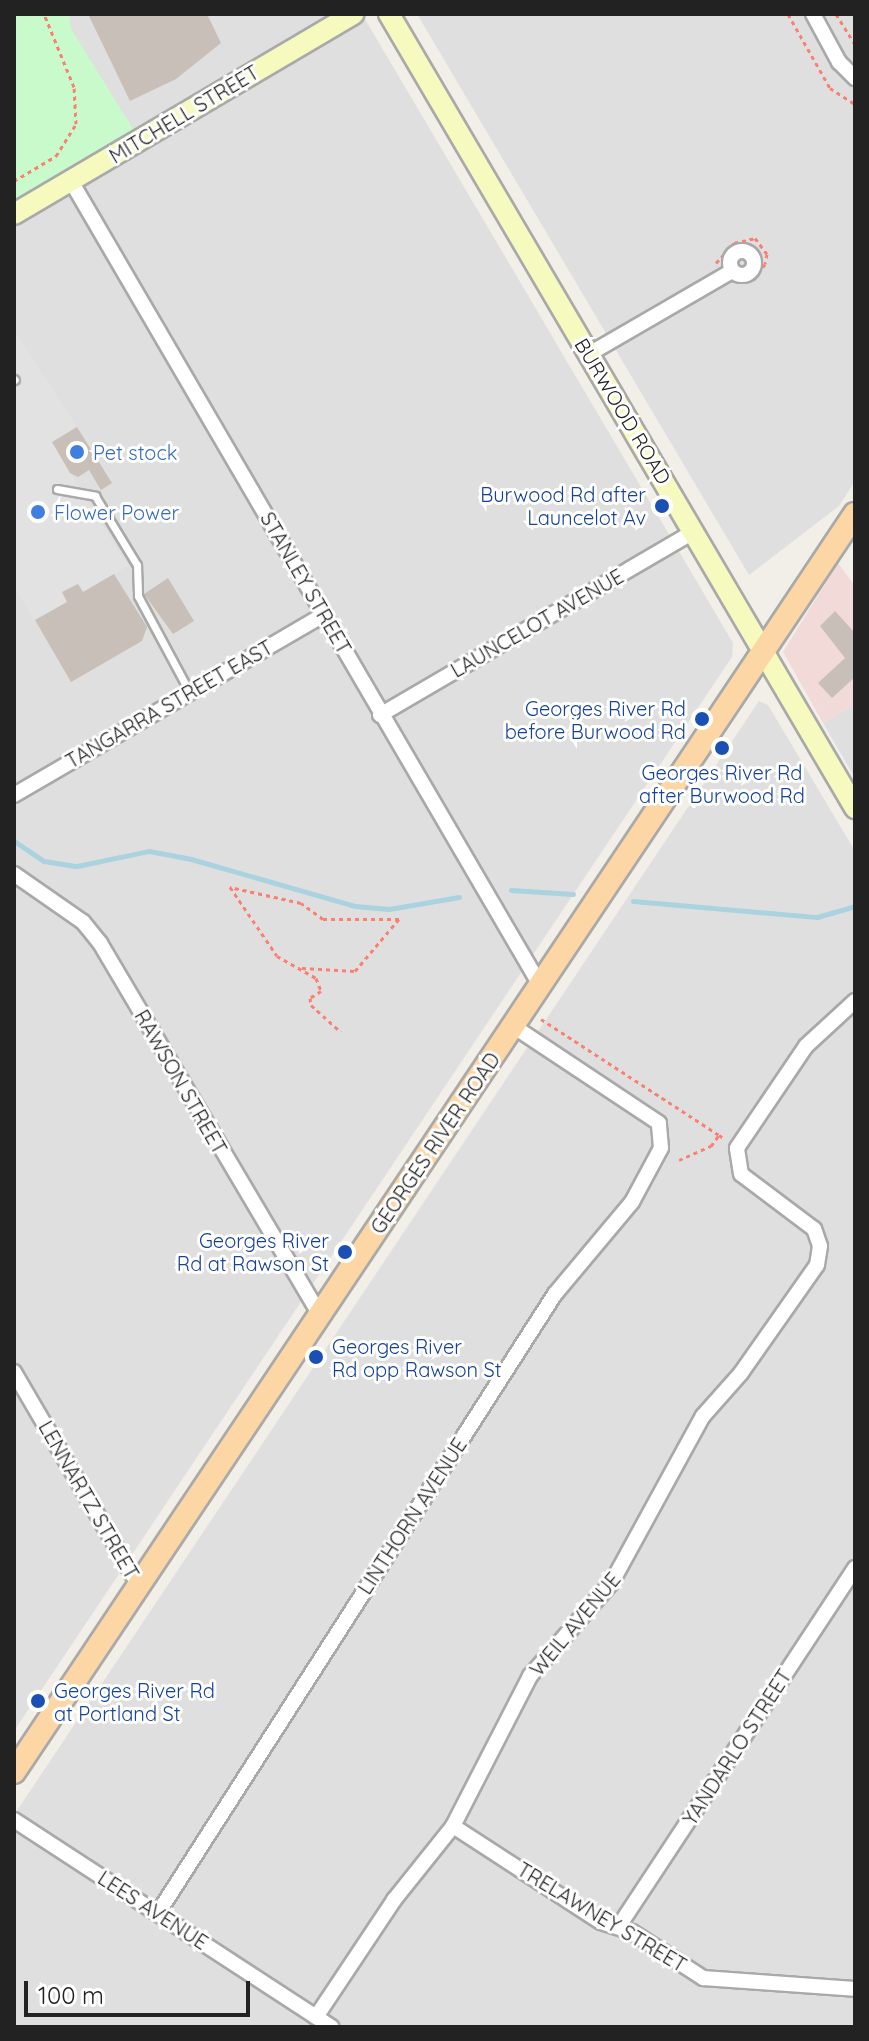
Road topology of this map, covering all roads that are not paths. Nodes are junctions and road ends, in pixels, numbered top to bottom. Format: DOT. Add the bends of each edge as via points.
graph roads {
  1 [pos="354,14"];
  2 [pos="389,14"];
  3 [pos="813,14"];
  4 [pos="855,78"];
  5 [pos="71,181"];
  6 [pos="14,214"];
  7 [pos="732,271"];
  8 [pos="589,354"];
  9 [pos="57,489"];
  10 [pos="855,514"];
  11 [pos="695,531"];
  12 [pos="325,614"];
  13 [pos="764,651"];
  14 [pos="190,693"];
  15 [pos="380,715"];
  16 [pos="14,795"];
  17 [pos="855,808"];
  18 [pos="14,874"];
  19 [pos="540,985"];
  20 [pos="855,1001"];
  21 [pos="513,1026"];
  22 [pos="320,1315"];
  23 [pos="14,1372"];
  24 [pos="855,1568"];
  25 [pos="139,1586"];
  26 [pos="14,1772"];
  27 [pos="14,1820"];
  28 [pos="453,1826"];
  29 [pos="158,1913"];
  30 [pos="619,1926"];
  31 [pos="855,1989"];
  32 [pos="316,2017"];
  33 [pos="331,2027"];
  1 -- 5 [label="main road, MITCHELL STREET"];
  2 -- 8 [label="main road, BURWOOD ROAD"];
  3 -- 4 [label="street" via="839,62"];
  5 -- 6 [label="main road, MITCHELL STREET"];
  5 -- 12 [label="street, STANLEY STREET"];
  7 -- 8 [label="street"];
  8 -- 11 [label="main road, BURWOOD ROAD"];
  9 -- 14 [label="lane" via="95,496 137,565 138,596"];
  10 -- 13 [label="main road, GEORGES RIVER ROAD"];
  11 -- 13 [label="main road, BURWOOD ROAD"];
  11 -- 15 [label="street, LAUNCELOT AVENUE"];
  12 -- 14 [label="street, TANGARRA STREET EAST"];
  12 -- 15 [label="street, STANLEY STREET"];
  13 -- 17 [label="main road, BURWOOD ROAD"];
  13 -- 19 [label="main road, GEORGES RIVER ROAD"];
  14 -- 16 [label="street, TANGARRA STREET EAST"];
  15 -- 19 [label="street, STANLEY STREET"];
  18 -- 22 [label="street, RAWSON STREET" via="83,922 100,943"];
  19 -- 21 [label="main road, GEORGES RIVER ROAD"];
  20 -- 28 [label="street, WEIL AVENUE" via="806,1046 737,1148 741,1174 814,1229 820,1246 817,1265 777,1325 703,1416 612,1582 530,1676"];
  21 -- 22 [label="main road, GEORGES RIVER ROAD"];
  21 -- 29 [label="street, LINTHORN AVENUE" via="659,1123 664,1137 647,1178 601,1243 555,1294"];
  22 -- 25 [label="main road, GEORGES RIVER ROAD"];
  23 -- 25 [label="street, LENNARTZ STREET"];
  24 -- 30 [label="street, YANDARLO STREET"];
  25 -- 26 [label="main road, GEORGES RIVER ROAD"];
  27 -- 29 [label="street, LEES AVENUE"];
  28 -- 30 [label="street, TRELAWNEY STREET" via="601,1922"];
  28 -- 32 [label="street, WEIL AVENUE" via="394,1900"];
  29 -- 32 [label="street, LEES AVENUE"];
  30 -- 31 [label="street, TRELAWNEY STREET" via="703,1978"];
  32 -- 33 [label="street, LEES AVENUE"];
}
